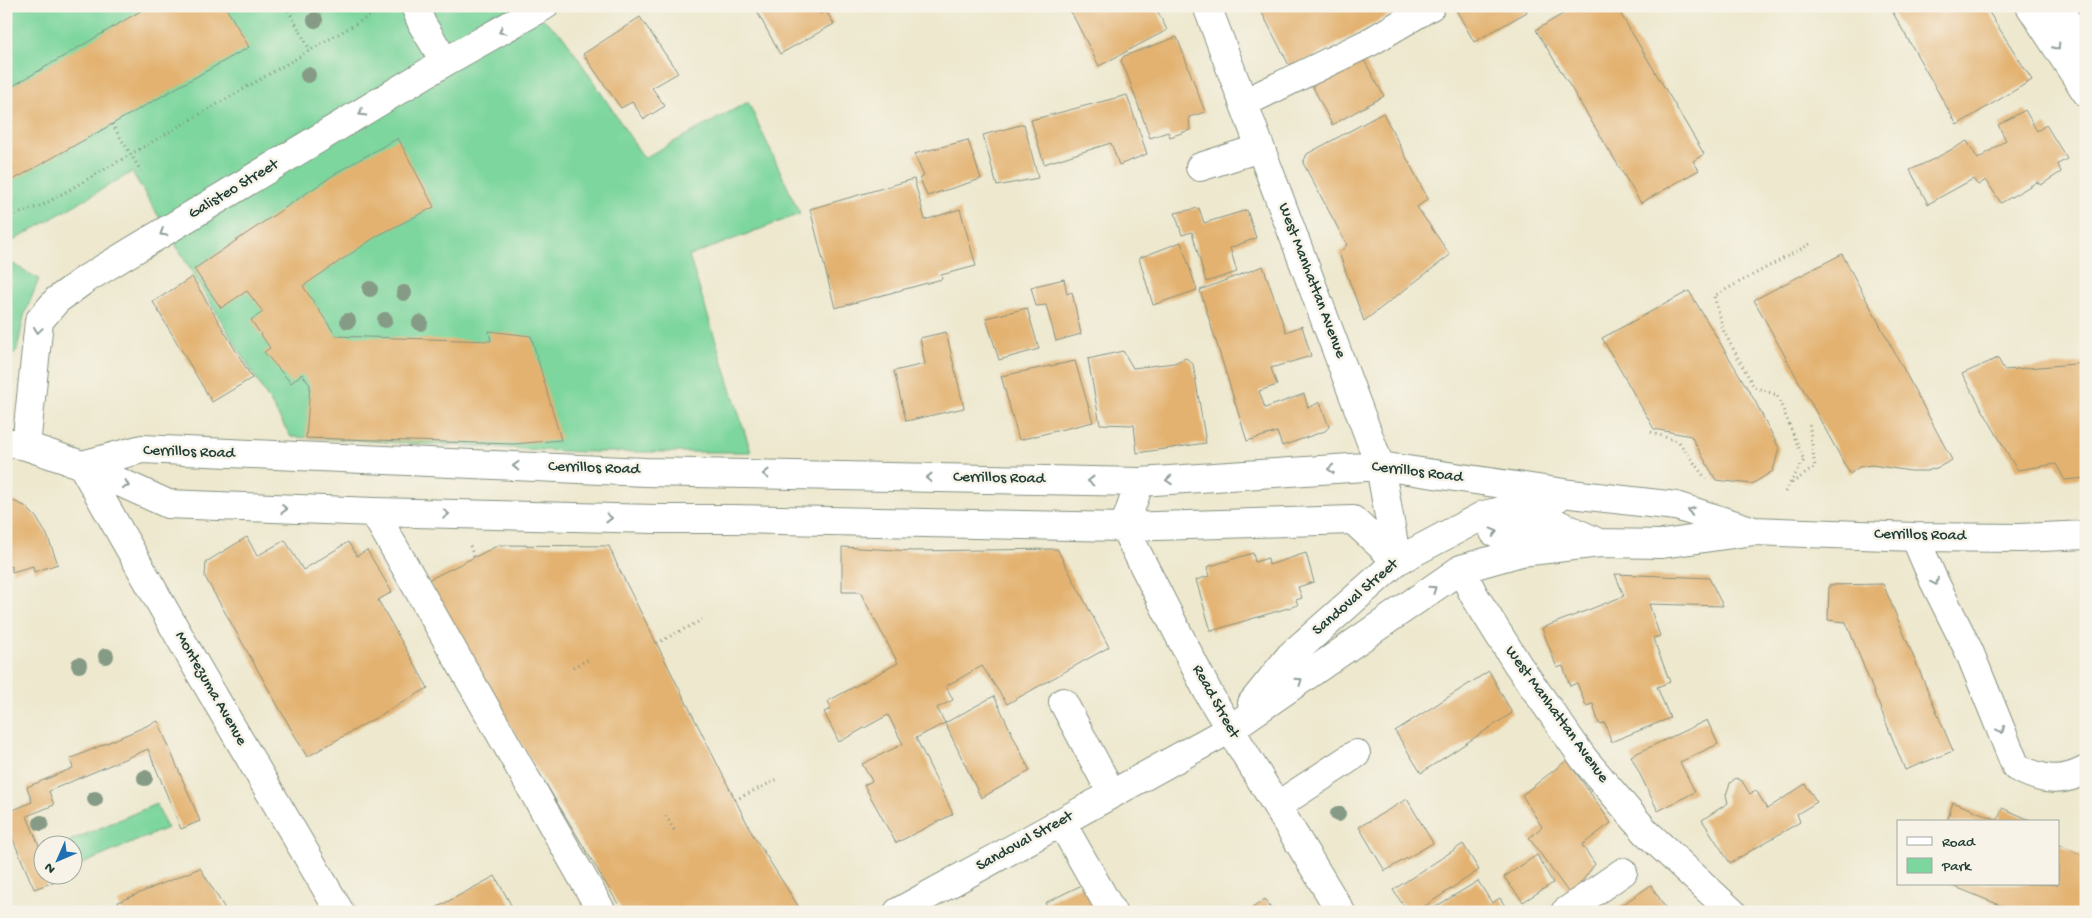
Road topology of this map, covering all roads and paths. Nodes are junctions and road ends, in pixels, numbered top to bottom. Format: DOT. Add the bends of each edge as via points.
graph roads {
  1 [pos="286,6"];
  2 [pos="415,6"];
  3 [pos="544,6"];
  4 [pos="1207,6"];
  5 [pos="1431,6"];
  6 [pos="2030,6"];
  7 [pos="2054,6"];
  8 [pos="373,14"];
  9 [pos="310,50"];
  10 [pos="2086,54"];
  11 [pos="445,62"];
  12 [pos="2086,92"];
  13 [pos="1244,103"];
  14 [pos="112,124"];
  15 [pos="1260,148"];
  16 [pos="131,155"];
  17 [pos="1200,167"];
  18 [pos="141,171"];
  19 [pos="6,218"];
  20 [pos="1810,244"];
  21 [pos="1809,421"];
  22 [pos="1651,432"];
  23 [pos="16,444"];
  24 [pos="82,465"];
  25 [pos="1380,466"];
  26 [pos="1140,482"];
  27 [pos="1789,484"];
  28 [pos="1712,488"];
  29 [pos="1785,492"];
  30 [pos="1570,494"];
  31 [pos="374,512"];
  32 [pos="1124,528"];
  33 [pos="1754,531"];
  34 [pos="2086,535"];
  35 [pos="1915,537"];
  36 [pos="1600,543"];
  37 [pos="1397,561"];
  38 [pos="1461,569"];
  39 [pos="702,620"];
  40 [pos="657,643"];
  41 [pos="590,659"];
  42 [pos="573,668"];
  43 [pos="1063,702"];
  44 [pos="1230,729"];
  45 [pos="1356,754"];
  46 [pos="2086,770"];
  47 [pos="778,779"];
  48 [pos="1112,794"];
  49 [pos="735,800"];
  50 [pos="1277,806"];
  51 [pos="666,816"];
  52 [pos="1061,822"];
  53 [pos="674,830"];
  54 [pos="1623,872"];
  55 [pos="340,912"];
  56 [pos="602,912"];
  57 [pos="898,912"];
  58 [pos="1112,912"];
  59 [pos="1341,912"];
  60 [pos="1565,912"];
  61 [pos="1732,912"];
  1 -- 9 [label="path"];
  2 -- 11 [label="street"];
  3 -- 11 [label="street, Galisteo Street, one-way"];
  4 -- 13 [label="street, West Manhattan Avenue"];
  5 -- 13 [label="street" via="1370,42"];
  6 -- 12 [label="street, one-way"];
  7 -- 10 [label="street" via="2061,11"];
  8 -- 9 [label="path"];
  9 -- 16 [label="path"];
  11 -- 23 [label="street, Galisteo Street, one-way" via="86,279 57,300 39,321"];
  13 -- 15 [label="street, West Manhattan Avenue"];
  14 -- 16 [label="path"];
  15 -- 17 [label="street"];
  15 -- 25 [label="street, West Manhattan Avenue"];
  16 -- 18 [label="path"];
  16 -- 19 [label="path" via="43,205"];
  20 -- 27 [label="path" via="1714,296 1732,348 1754,387 1777,395 1804,460"];
  21 -- 27 [label="path" via="1815,467"];
  22 -- 28 [label="path" via="1679,442"];
  23 -- 24 [label="street, Galisteo Street"];
  26 -- 24 [label="street, Cerrillos Road, one-way" via="645,472 142,449"];
  24 -- 31 [label="street, one-way" via="168,504"];
  24 -- 55 [label="street, Montezuma Avenue"];
  25 -- 26 [label="street, Cerrillos Road, one-way"];
  25 -- 30 [label="street, Cerrillos Road"];
  25 -- 37 [label="street, West Manhattan Avenue"];
  26 -- 32 [label="street"];
  27 -- 29 [label="path"];
  33 -- 30 [label="street, Cerrillos Road, one-way" via="1676,506"];
  30 -- 37 [label="street, Sandoval Street" via="1484,515"];
  31 -- 32 [label="street, one-way"];
  31 -- 56 [label="street"];
  32 -- 37 [label="street" via="1353,520"];
  32 -- 44 [label="street, Read Street"];
  33 -- 35 [label="street, Cerrillos Road"];
  33 -- 36 [label="street, Cerrillos Road" via="1662,544"];
  34 -- 35 [label="street, Cerrillos Road"];
  35 -- 46 [label="street, one-way" via="1969,651 2016,767 2031,775 2057,780"];
  37 -- 36 [label="street, Cerrillos Road, one-way" via="1525,524 1558,524"];
  36 -- 38 [label="street, Cerrillos Road" via="1521,552"];
  37 -- 44 [label="street, Sandoval Street" via="1290,656"];
  44 -- 38 [label="street, Sandoval Street, one-way"];
  38 -- 61 [label="street, West Manhattan Avenue" via="1518,665 1584,759 1646,832"];
  39 -- 40 [label="path"];
  41 -- 42 [label="path"];
  43 -- 48 [label="street"];
  44 -- 48 [label="street, Sandoval Street"];
  44 -- 50 [label="street, Read Street"];
  45 -- 50 [label="street"];
  47 -- 49 [label="path"];
  48 -- 52 [label="street, Sandoval Street"];
  50 -- 59 [label="street, Read Street"];
  51 -- 53 [label="path"];
  52 -- 57 [label="street, Sandoval Street"];
  52 -- 58 [label="street"];
  54 -- 60 [label="street"];
}
